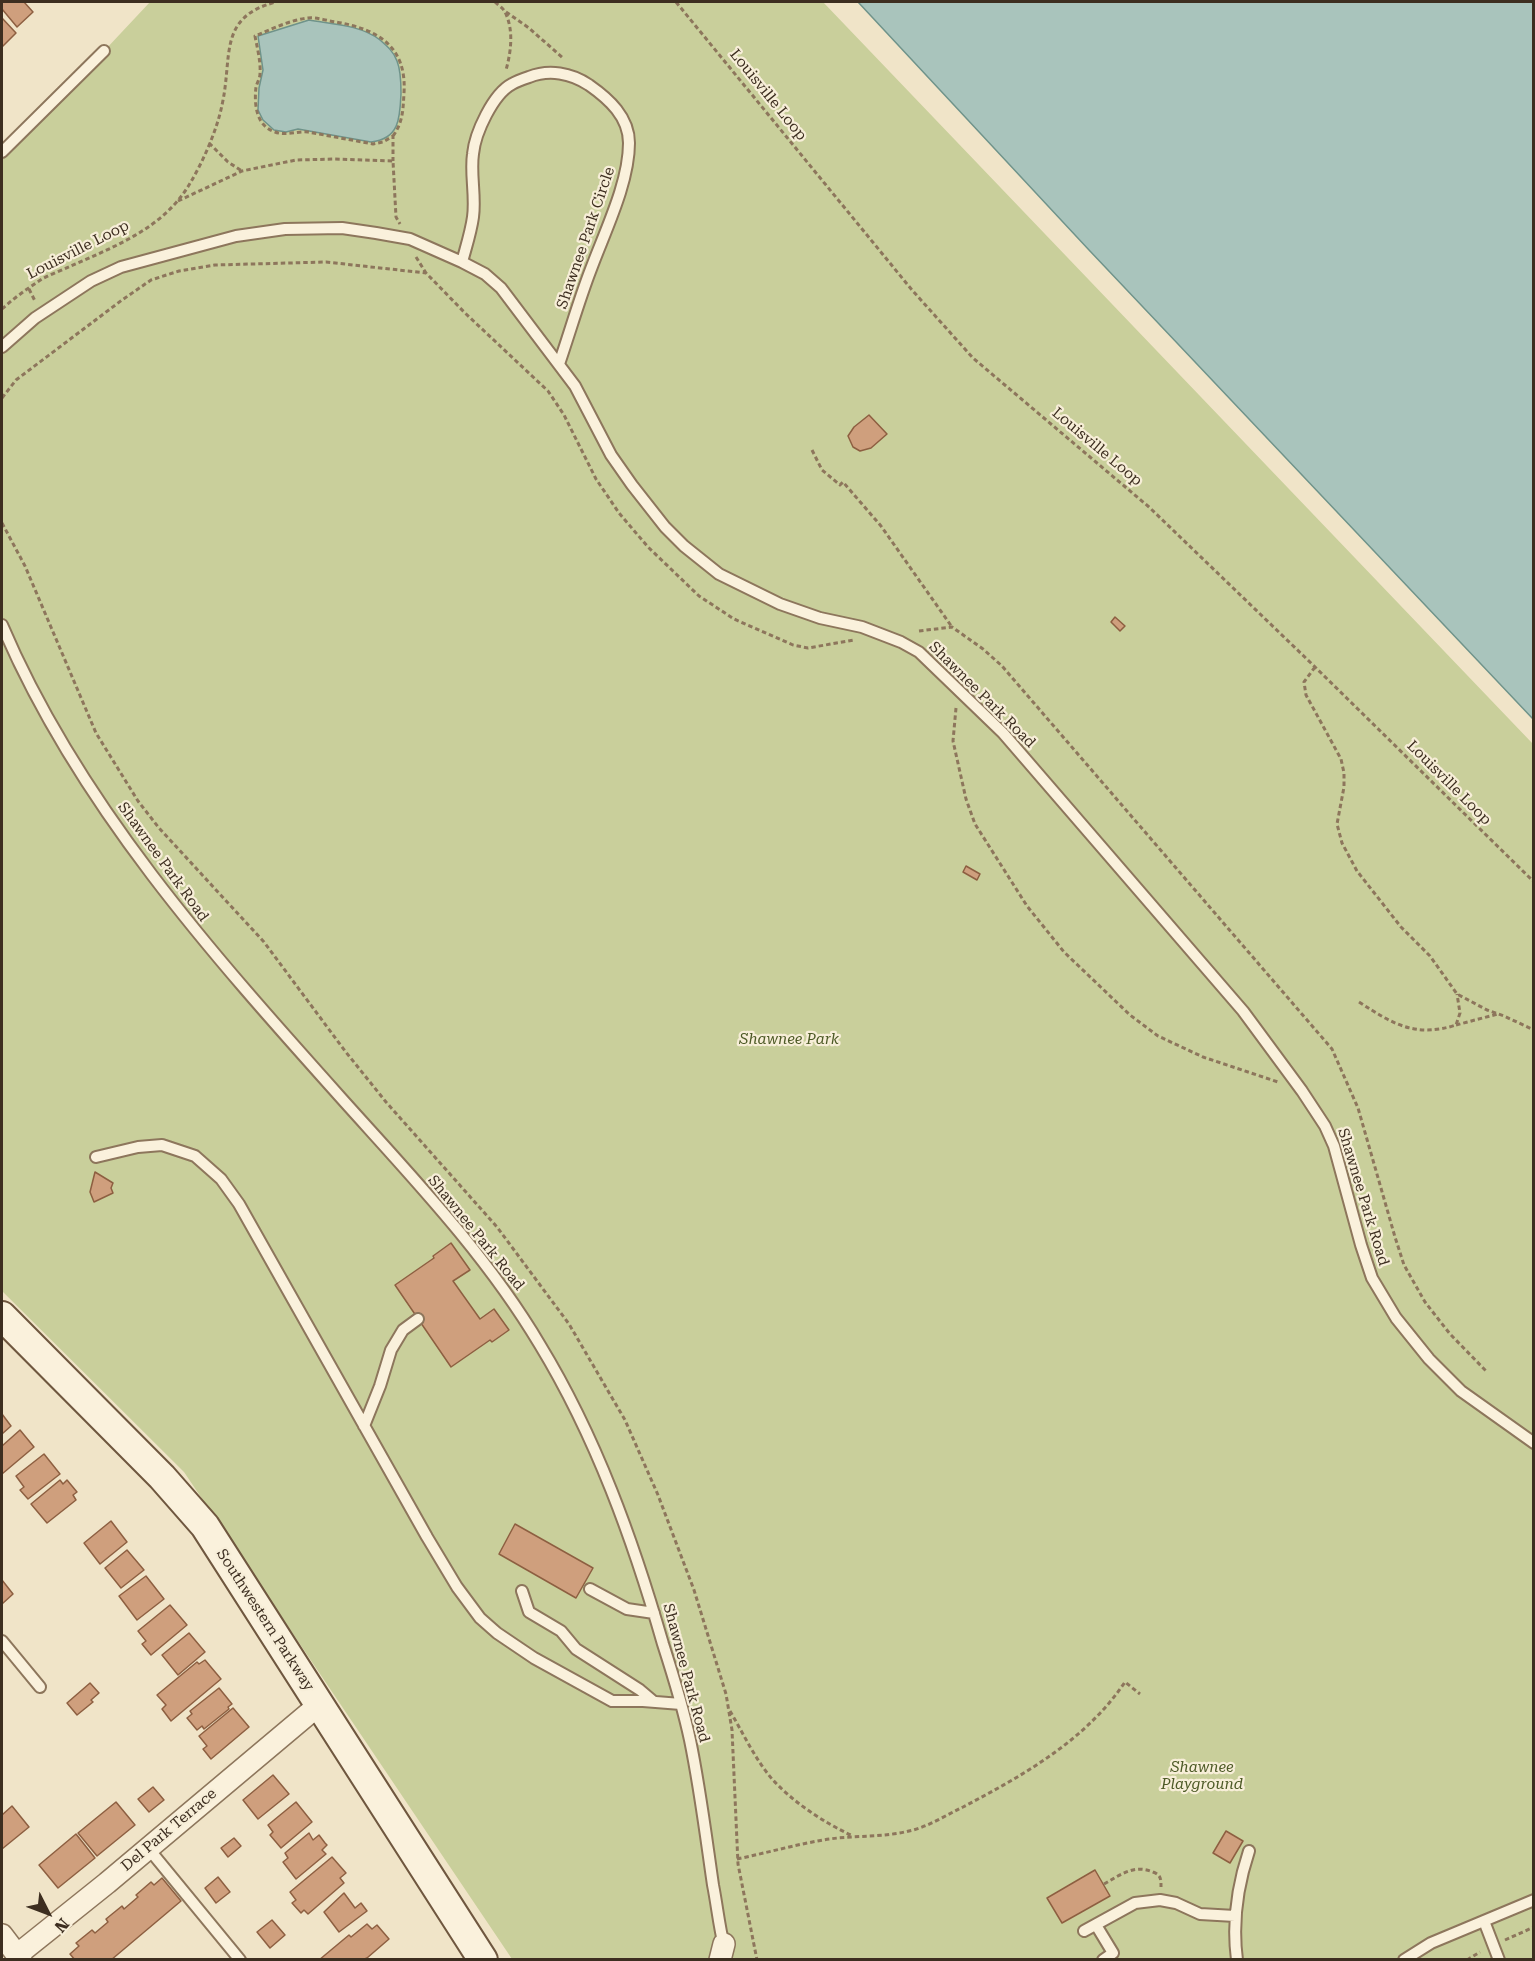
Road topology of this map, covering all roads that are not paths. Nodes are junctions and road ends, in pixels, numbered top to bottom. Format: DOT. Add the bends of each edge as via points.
graph roads {
  1 [pos="104,51"];
  2 [pos="2,152"];
  3 [pos="462,262"];
  4 [pos="2,347"];
  5 [pos="559,364"];
  6 [pos="2,625"];
  7 [pos="96,1157"];
  8 [pos="2,1316"];
  9 [pos="418,1319"];
  10 [pos="364,1426"];
  11 [pos="1533,1443"];
  12 [pos="590,1589"];
  13 [pos="522,1591"];
  14 [pos="654,1613"];
  15 [pos="2,1641"];
  16 [pos="40,1687"];
  17 [pos="654,1701"];
  18 [pos="320,1704"];
  19 [pos="681,1704"];
  20 [pos="148,1848"];
  21 [pos="1249,1851"];
  22 [pos="1533,1900"];
  23 [pos="1235,1916"];
  24 [pos="1484,1921"];
  25 [pos="1096,1925"];
  26 [pos="1084,1931"];
  27 [pos="2,1935"];
  28 [pos="724,1954"];
  29 [pos="19,1957"];
  30 [pos="240,1959"];
  31 [pos="483,1959"];
  32 [pos="1103,1959"];
  33 [pos="1237,1959"];
  34 [pos="1404,1959"];
  35 [pos="1499,1959"];
  1 -- 2 [label="lane"];
  3 -- 4 [label="lane, Shawnee Park Road" via="410,239 342,228 285,229 237,236 122,267 91,281 35,318"];
  3 -- 5 [label="lane, Shawnee Park Road" via="501,288"];
  3 -- 5 [label="lane, Shawnee Park Circle" via="473,217 472,155 481,125 502,92 510,84 540,73 558,72 581,80 616,108 629,140 628,157"];
  5 -- 11 [label="lane, Shawnee Park Road" via="632,485 665,526 704,563 780,604 861,627 919,652 1003,733 1243,1011 1302,1091 1334,1146 1372,1278 1396,1318 1461,1391"];
  6 -- 14 [label="lane, Shawnee Park Road" via="49,724 191,926 431,1199 520,1313 584,1427 608,1481"];
  7 -- 10 [label="lane" via="162,1145 195,1156 221,1179 239,1204"];
  8 -- 18 [label="street, Southwestern Parkway" via="162,1477 205,1526"];
  9 -- 10 [label="lane" via="403,1330 391,1350"];
  10 -- 17 [label="lane" via="451,1577 480,1618 534,1658 612,1701"];
  12 -- 14 [label="lane" via="627,1609"];
  13 -- 17 [label="lane" via="529,1612 561,1630 576,1648"];
  14 -- 19 [label="lane, Shawnee Park Road"];
  15 -- 16 [label="lane"];
  17 -- 19 [label="lane"];
  18 -- 20 [label="street, Del Park Terrace"];
  18 -- 31 [label="street, Southwestern Parkway"];
  19 -- 28 [label="lane, Shawnee Park Road"];
  20 -- 29 [label="street, Del Park Terrace"];
  20 -- 30 [label="lane"];
  21 -- 23 [label="lane" via="1239,1880"];
  22 -- 24 [label="lane"];
  23 -- 25 [label="lane" via="1200,1914 1160,1900 1135,1903"];
  23 -- 33 [label="lane"];
  24 -- 34 [label="lane"];
  24 -- 35 [label="lane"];
  25 -- 26 [label="lane"];
  25 -- 32 [label="lane" via="1113,1953"];
  27 -- 29 [label="street"];
}
